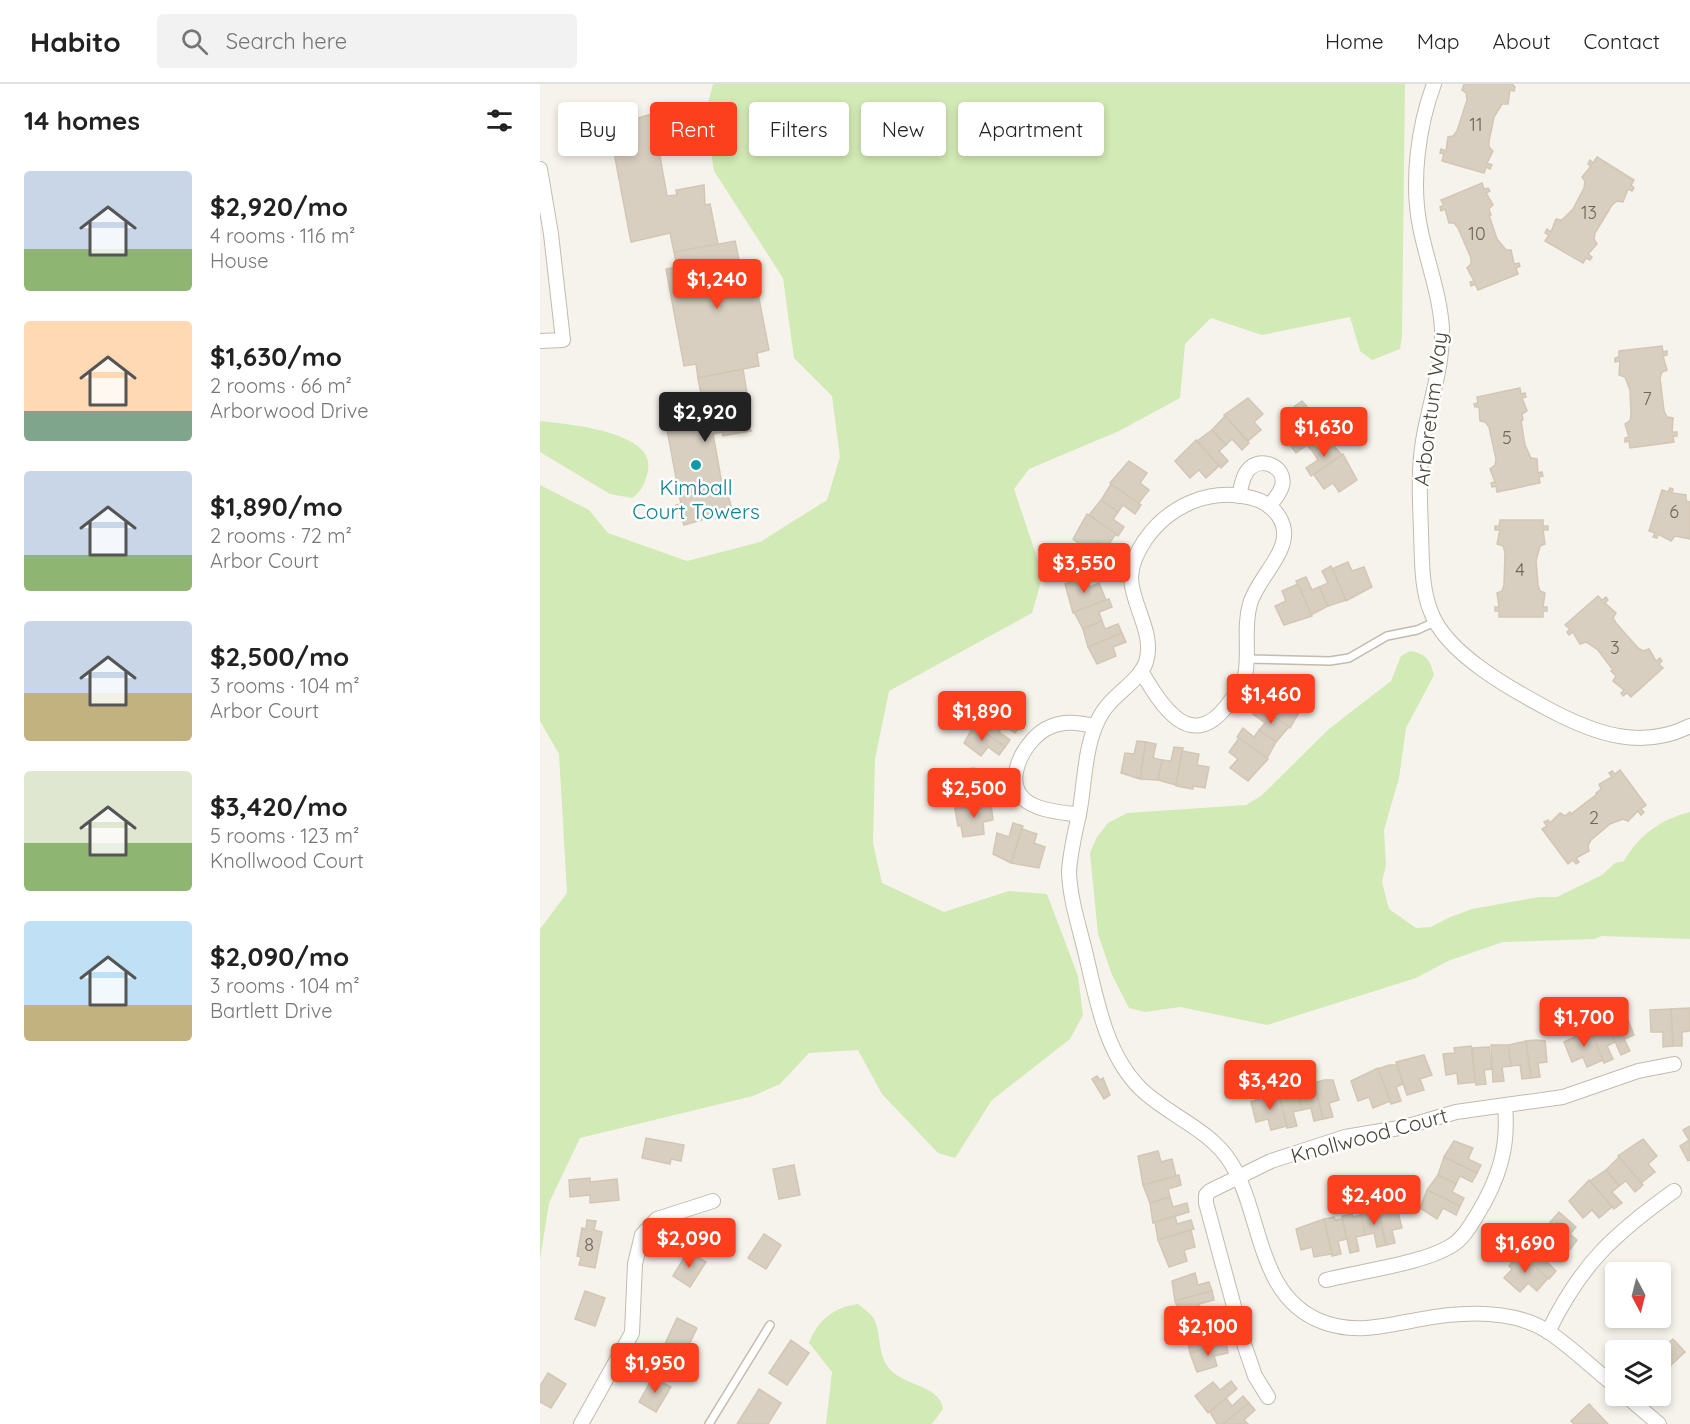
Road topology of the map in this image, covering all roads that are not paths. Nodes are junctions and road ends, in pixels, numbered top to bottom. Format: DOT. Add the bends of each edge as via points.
graph roads {
  1 [pos="1434,84"];
  2 [pos="540,169"];
  3 [pos="540,341"];
  4 [pos="1239,496"];
  5 [pos="1269,506"];
  6 [pos="1435,622"];
  7 [pos="1246,659"];
  8 [pos="1141,671"];
  9 [pos="1095,726"];
  10 [pos="1690,726"];
  11 [pos="1079,815"];
  12 [pos="1674,1064"];
  13 [pos="1505,1106"];
  14 [pos="1239,1177"];
  15 [pos="1674,1191"];
  16 [pos="713,1201"];
  17 [pos="1326,1280"];
  18 [pos="770,1325"];
  19 [pos="1548,1332"];
  20 [pos="1605,1378"];
  21 [pos="1268,1397"];
  22 [pos="1638,1406"];
  23 [pos="581,1424"];
  24 [pos="709,1424"];
  25 [pos="1659,1424"];
  1 -- 6 [label="street, Arboretum Way" via="1420,141 1417,189 1420,225 1436,286 1442,333 1419,474 1424,584"];
  2 -- 3 [label="street" via="563,340"];
  4 -- 5 [label="street"];
  4 -- 5 [label="street" via="1249,469 1260,463 1268,464 1280,471 1283,482"];
  4 -- 8 [label="street" via="1203,498 1180,506 1162,519 1141,546 1131,575 1147,639 1147,658"];
  5 -- 7 [label="street" via="1281,519 1284,541 1251,601"];
  6 -- 7 [label="lane" via="1388,636 1349,658"];
  6 -- 10 [label="street, Arboretum Way" via="1455,645 1501,681 1583,727 1604,735 1645,738"];
  7 -- 8 [label="street" via="1244,679 1237,692 1215,720 1200,725 1168,712"];
  8 -- 9 [label="street" via="1113,697"];
  9 -- 11 [label="street"];
  9 -- 11 [label="street" via="1072,722 1047,728 1025,749 1017,774 1018,790 1027,802"];
  11 -- 14 [label="street" via="1069,863 1070,888 1110,1039 1137,1085 1213,1141"];
  12 -- 13 [label="street, Knollwood Court" via="1631,1072 1569,1096"];
  13 -- 14 [label="street, Knollwood Court" via="1456,1112 1405,1127 1345,1137 1292,1153"];
  13 -- 17 [label="street" via="1502,1165 1462,1237 1427,1256"];
  14 -- 19 [label="street" via="1278,1286 1292,1303 1314,1319 1363,1329 1425,1318 1477,1315 1510,1318"];
  14 -- 21 [label="street, Knollwood Court" via="1206,1196 1206,1203 1245,1347 1255,1376"];
  15 -- 19 [label="street" via="1602,1248 1568,1294"];
  16 -- 23 [label="street" via="657,1219 642,1235 635,1264 632,1333"];
  18 -- 24 [label="lane"];
  19 -- 20 [label="street"];
  22 -- 25 [label="street"];
}
